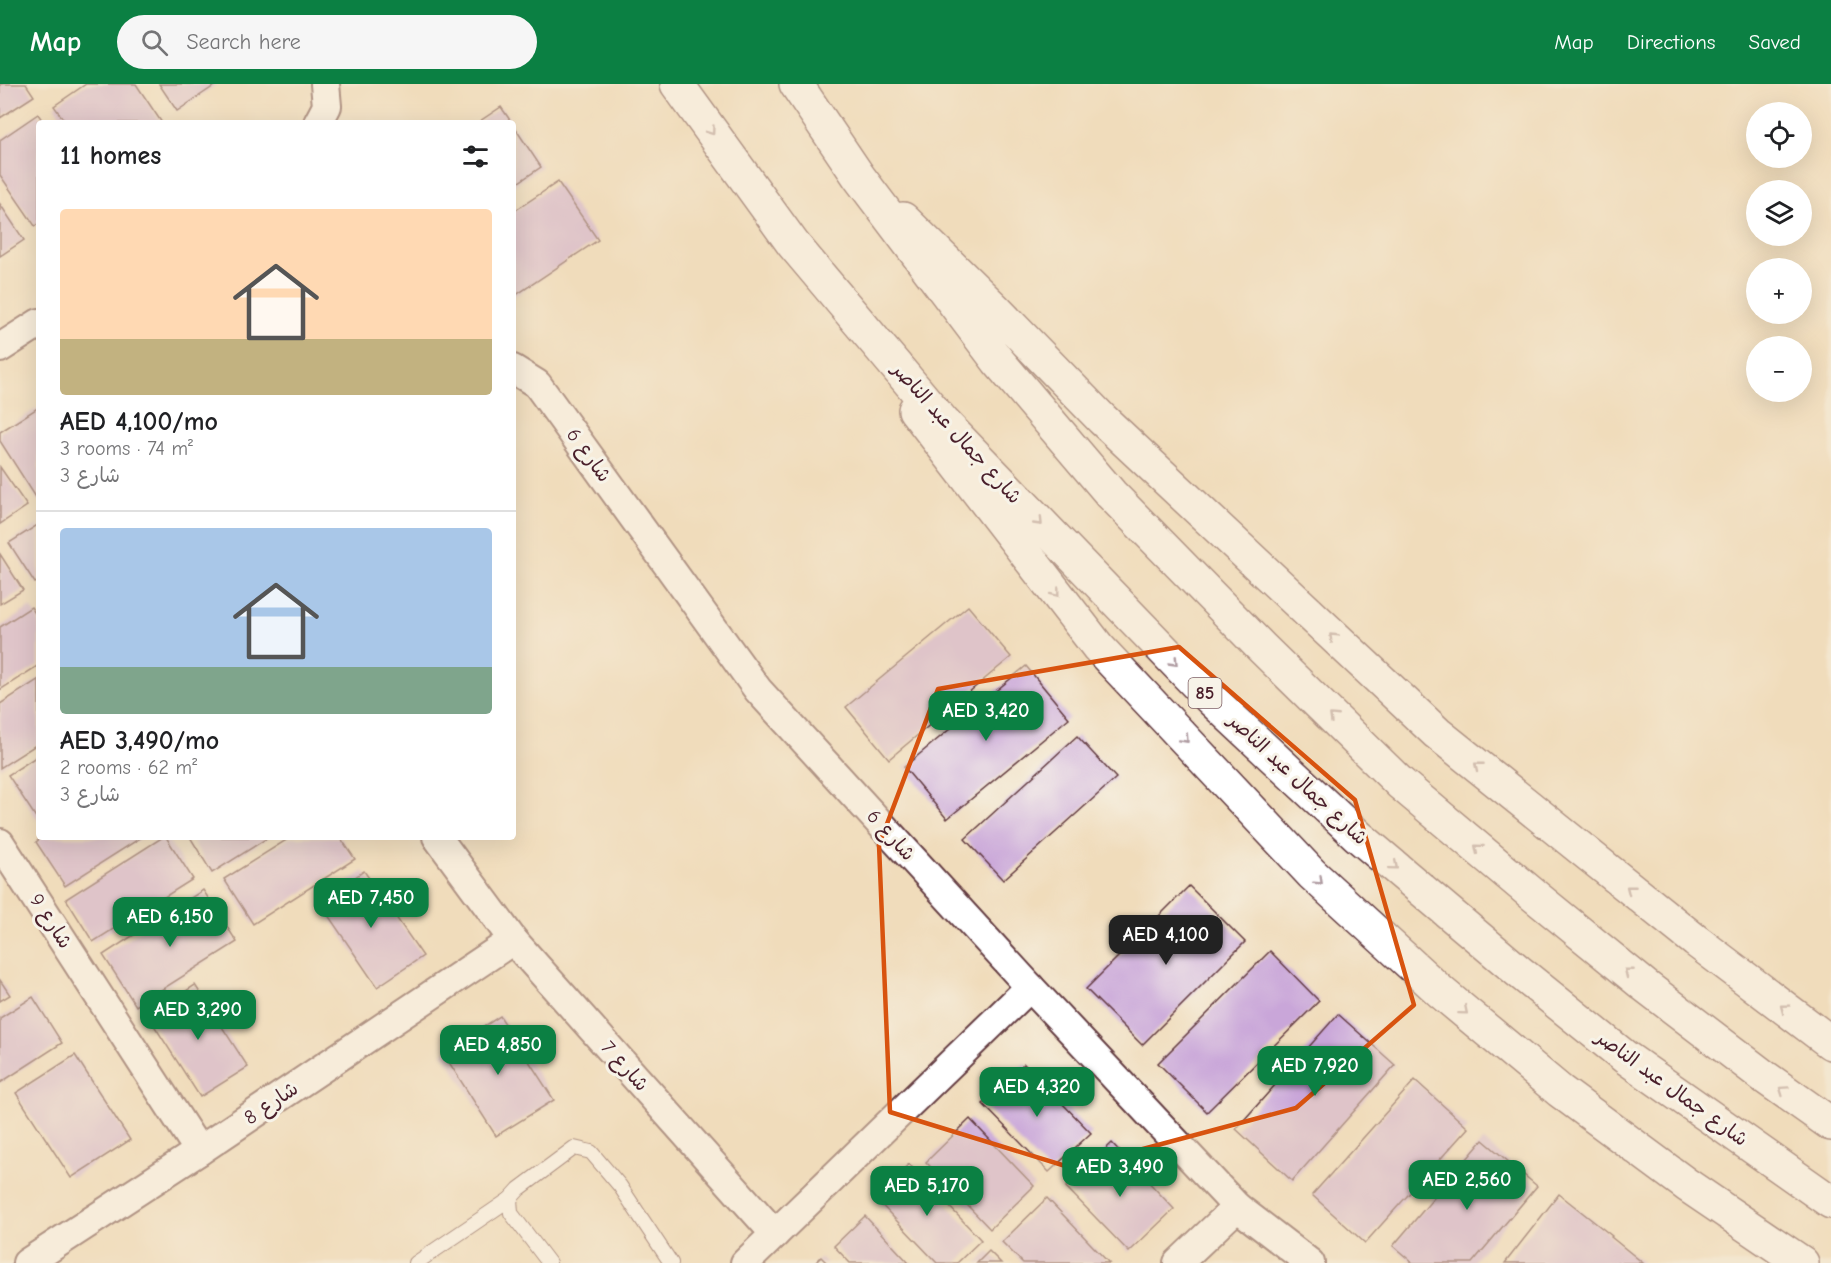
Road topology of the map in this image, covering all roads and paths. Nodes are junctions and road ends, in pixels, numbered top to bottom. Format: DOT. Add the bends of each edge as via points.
graph roads {
  1 [pos="325,84"];
  2 [pos="677,84"];
  3 [pos="796,84"];
  4 [pos="320,120"];
  5 [pos="859,177"];
  6 [pos="793,244"];
  7 [pos="36,325"];
  8 [pos="0,348"];
  9 [pos="516,371"];
  10 [pos="440,840"];
  11 [pos="0,843"];
  12 [pos="513,940"];
  13 [pos="1030,987"];
  14 [pos="1831,1043"];
  15 [pos="1831,1124"];
  16 [pos="199,1151"];
  17 [pos="510,1199"];
  18 [pos="1831,1202"];
  19 [pos="1237,1207"];
  20 [pos="775,1234"];
  21 [pos="27,1263"];
  22 [pos="416,1263"];
  23 [pos="549,1263"];
  24 [pos="671,1263"];
  25 [pos="745,1263"];
  26 [pos="1178,1263"];
  27 [pos="1310,1263"];
  28 [pos="1802,1263"];
  1 -- 4 [label="street" via="327,106"];
  2 -- 6 [label="main road, شارع جمال عبد الناصر / 85, one-way"];
  3 -- 5 [label="main road"];
  14 -- 5 [label="main road, one-way" via="1686,934 1437,733 1102,419"];
  15 -- 5 [label="main road, one-way" via="1644,985 1400,783 1111,494 998,361"];
  6 -- 18 [label="main road, شارع جمال عبد الناصر / 85, one-way" via="944,422 1211,699 1341,820 1625,1057"];
  6 -- 28 [label="main road, one-way" via="845,320 1098,647 1312,874 1441,992 1560,1091 1687,1185"];
  7 -- 8 [label="street"];
  9 -- 13 [label="street, شارع 6" via="537,384 758,690"];
  10 -- 12 [label="street, شارع 7"];
  11 -- 16 [label="street, شارع 9"];
  12 -- 16 [label="street, شارع 8"];
  12 -- 20 [label="street, شارع 7"];
  13 -- 19 [label="street, شارع 6"];
  13 -- 20 [label="street"];
  16 -- 21 [label="street, شارع 8"];
  17 -- 22 [label="lane"];
  17 -- 23 [label="lane" via="511,1213"];
  17 -- 24 [label="lane" via="574,1148 591,1152 620,1185"];
  19 -- 26 [label="street"];
  19 -- 27 [label="street, شارع 6"];
  20 -- 25 [label="street"];
}
